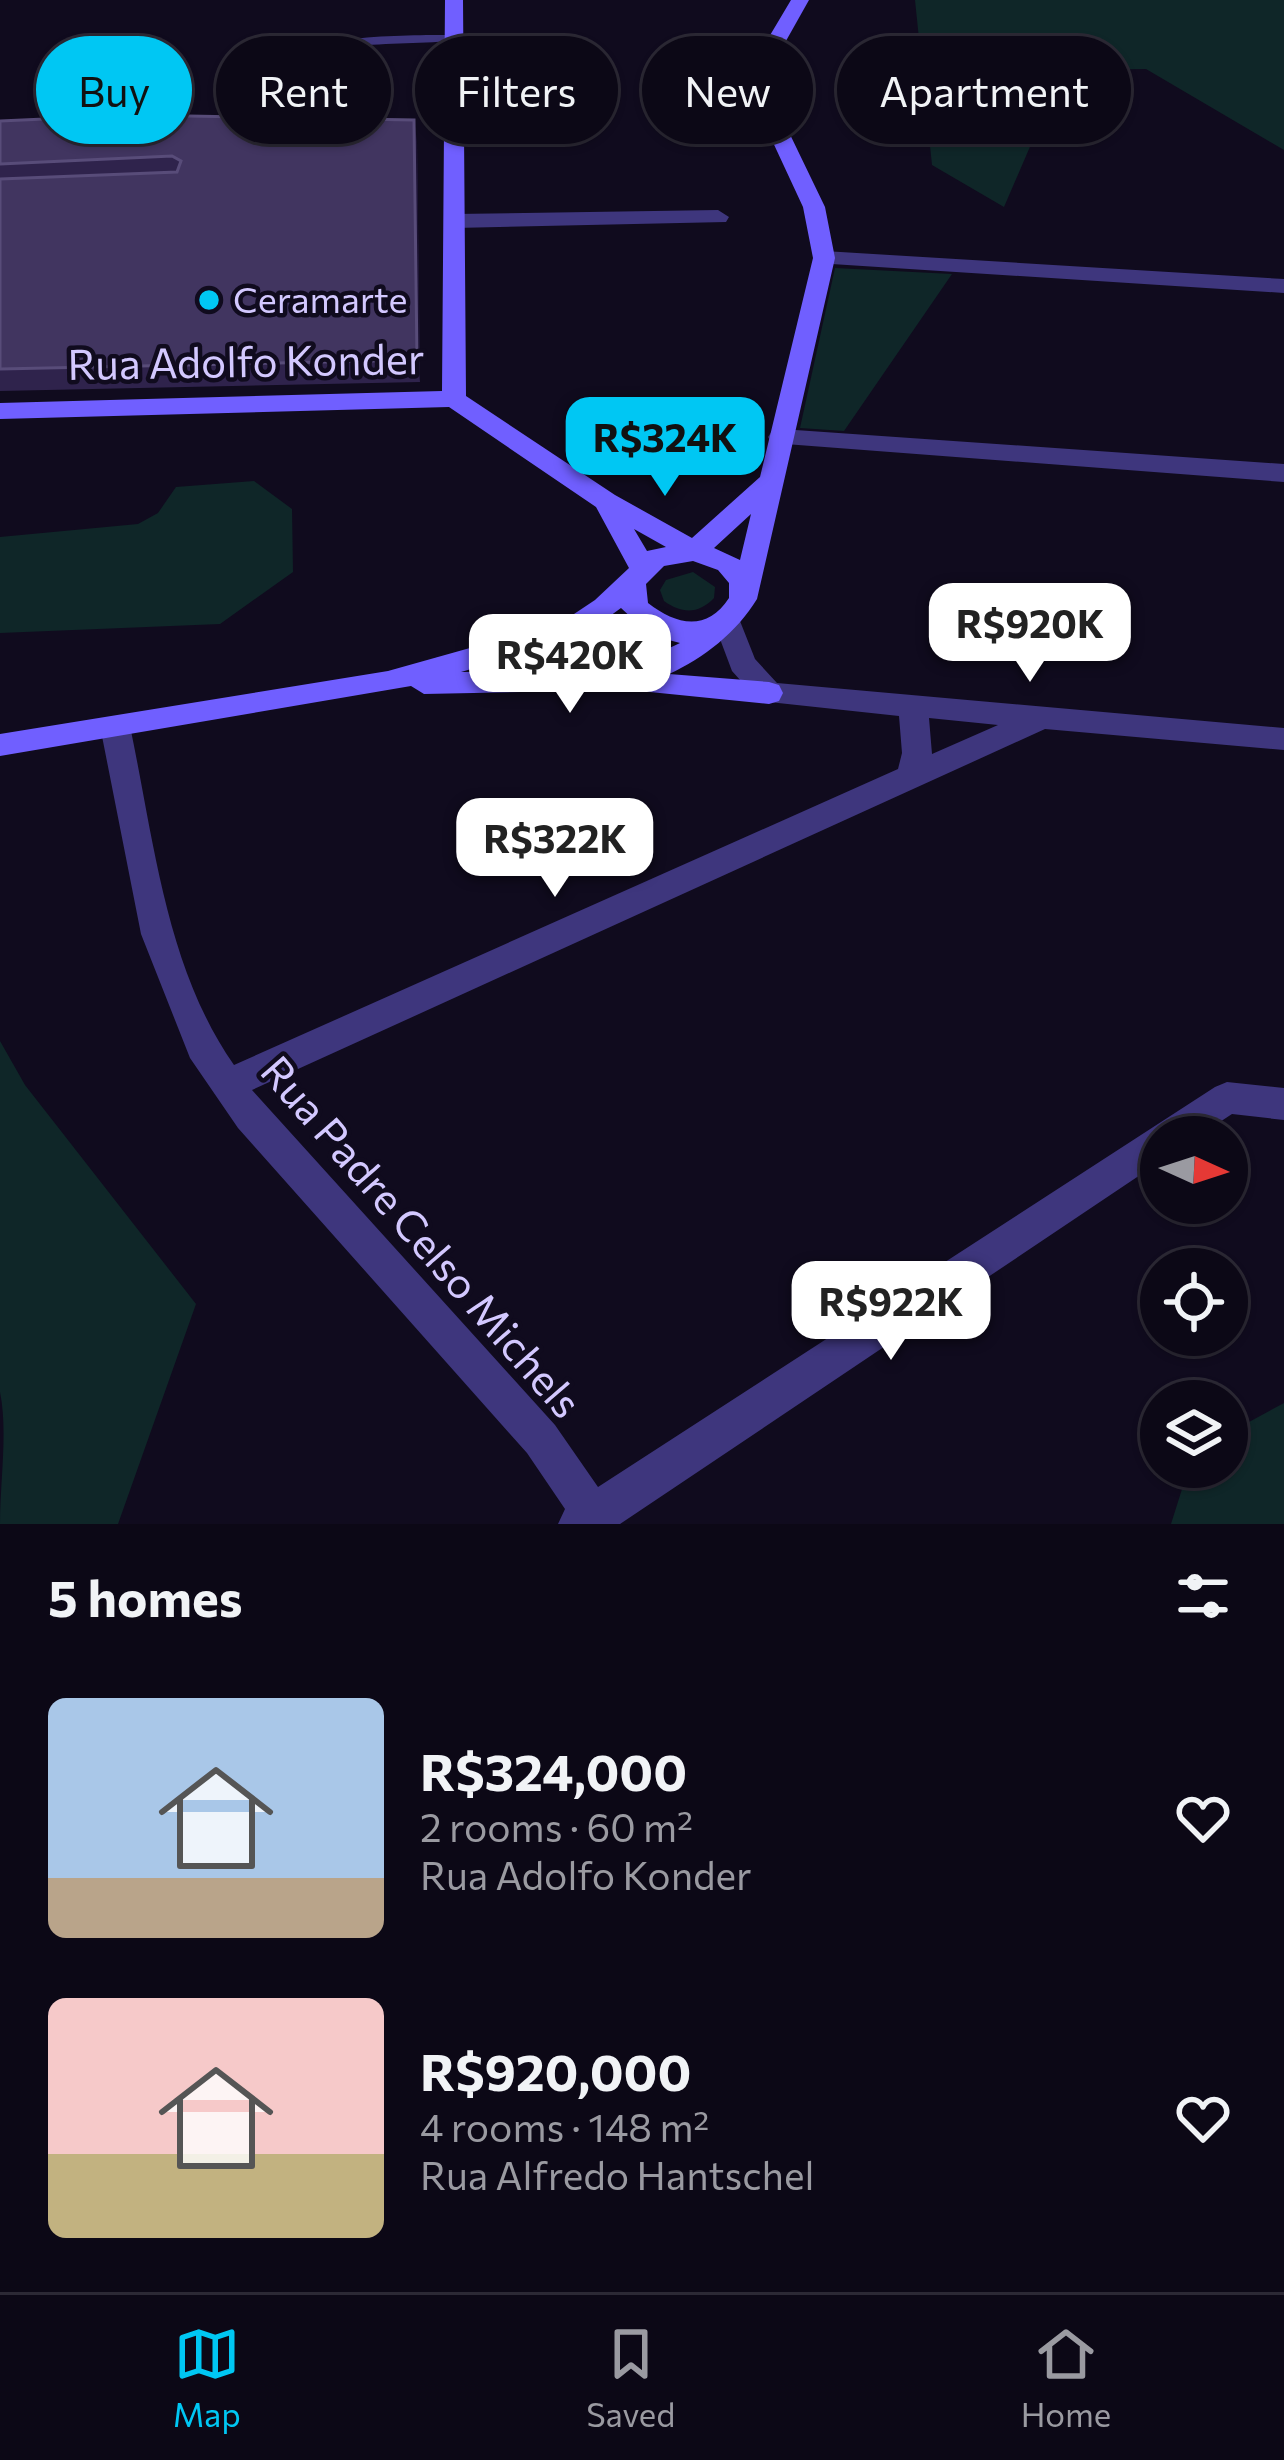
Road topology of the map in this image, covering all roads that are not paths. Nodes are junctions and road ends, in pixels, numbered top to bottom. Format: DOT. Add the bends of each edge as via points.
graph roads {
  1 [pos="454,0"];
  2 [pos="800,0"];
  3 [pos="454,36"];
  4 [pos="455,144"];
  5 [pos="718,217"];
  6 [pos="455,221"];
  7 [pos="824,258"];
  8 [pos="1284,286"];
  9 [pos="454,399"];
  10 [pos="0,411"];
  11 [pos="782,436"];
  12 [pos="1284,473"];
  13 [pos="770,482"];
  14 [pos="606,501"];
  15 [pos="694,551"];
  16 [pos="637,574"];
  17 [pos="746,591"];
  18 [pos="721,626"];
  19 [pos="626,681"];
  20 [pos="388,682"];
  21 [pos="769,693"];
  22 [pos="913,710"];
  23 [pos="1041,718"];
  24 [pos="115,726"];
  25 [pos="1284,739"];
  26 [pos="0,745"];
  27 [pos="911,776"];
  28 [pos="226,1085"];
  29 [pos="1284,1103"];
  30 [pos="1199,1116"];
  31 [pos="1140,1155"];
  32 [pos="590,1521"];
  1 -- 3 [label="main road"];
  2 -- 7 [label="main road" via="765,60 759,88 810,191"];
  4 -- 6 [label="main road"];
  5 -- 6 [label="street"];
  6 -- 9 [label="main road"];
  7 -- 8 [label="street"];
  7 -- 11 [label="main road"];
  9 -- 10 [label="main road, Rua Adolfo Konder"];
  9 -- 14 [label="main road, Rua Adolfo Konder"];
  11 -- 12 [label="street"];
  11 -- 13 [label="main road"];
  13 -- 15 [label="main road"];
  13 -- 17 [label="main road"];
  14 -- 15 [label="main road, Rua Adolfo Konder"];
  14 -- 16 [label="main road, Rua Adolfo Konder"];
  15 -- 16 [label="main road" via="674,552"];
  15 -- 17 [label="main road" via="734,568"];
  16 -- 18 [label="main road" via="634,607 659,628 696,634"];
  16 -- 20 [label="main road" via="571,630"];
  17 -- 18 [label="main road" via="738,614"];
  18 -- 19 [label="main road" via="683,656"];
  18 -- 21 [label="street"];
  19 -- 20 [label="main road"];
  19 -- 21 [label="main road"];
  20 -- 24 [label="main road"];
  21 -- 22 [label="street"];
  22 -- 23 [label="street"];
  22 -- 27 [label="street"];
  23 -- 25 [label="street"];
  23 -- 27 [label="street"];
  24 -- 26 [label="main road"];
  24 -- 28 [label="street, Rua Padre Celso Michels" via="157,934 183,1008"];
  27 -- 28 [label="street"];
  28 -- 32 [label="street, Rua Padre Celso Michels" via="541,1439"];
  29 -- 30 [label="street" via="1227,1098"];
  31 -- 32 [label="street"];
}
